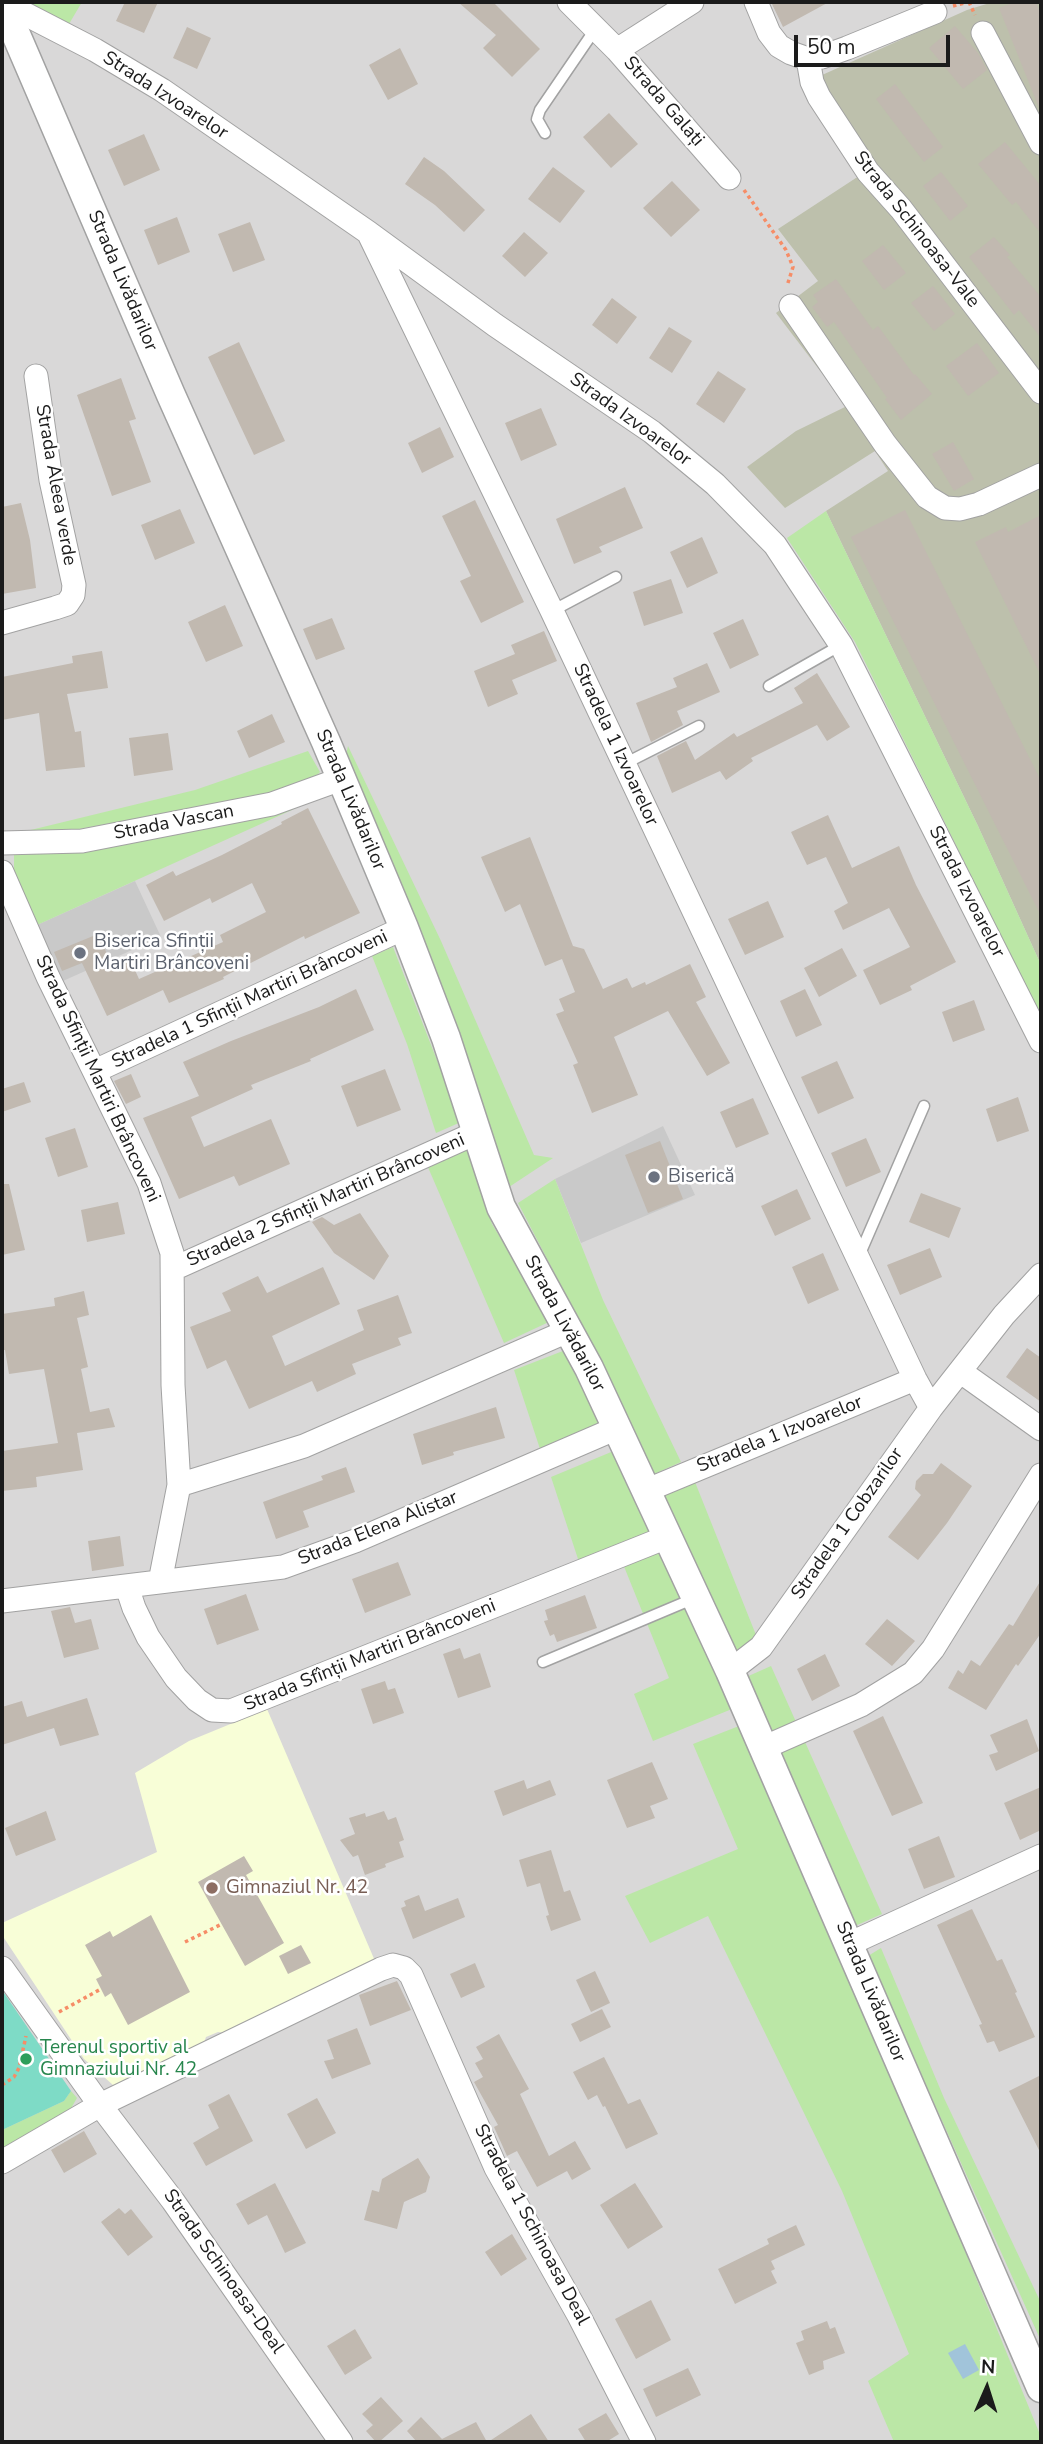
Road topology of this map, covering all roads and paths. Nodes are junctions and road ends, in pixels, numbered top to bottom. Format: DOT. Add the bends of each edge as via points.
graph roads {
  1 [pos="2,2"];
  2 [pos="569,2"];
  3 [pos="692,2"];
  4 [pos="755,2"];
  5 [pos="935,12"];
  6 [pos="596,28"];
  7 [pos="983,33"];
  8 [pos="617,50"];
  9 [pos="808,59"];
  10 [pos="545,133"];
  11 [pos="1041,143"];
  12 [pos="729,178"];
  13 [pos="369,233"];
  14 [pos="791,306"];
  15 [pos="36,376"];
  16 [pos="1041,391"];
  17 [pos="1041,475"];
  18 [pos="616,577"];
  19 [pos="552,611"];
  20 [pos="2,623"];
  21 [pos="841,645"];
  22 [pos="769,686"];
  23 [pos="699,726"];
  24 [pos="624,764"];
  25 [pos="341,779"];
  26 [pos="2,843"];
  27 [pos="2,872"];
  28 [pos="404,928"];
  29 [pos="1041,1041"];
  30 [pos="95,1071"];
  31 [pos="924,1107"];
  32 [pos="478,1132"];
  33 [pos="858,1258"];
  34 [pos="173,1269"];
  35 [pos="1041,1275"];
  36 [pos="570,1330"];
  37 [pos="961,1371"];
  38 [pos="915,1379"];
  39 [pos="931,1408"];
  40 [pos="617,1428"];
  41 [pos="1041,1429"];
  42 [pos="1041,1475"];
  43 [pos="179,1485"];
  44 [pos="645,1490"];
  45 [pos="667,1537"];
  46 [pos="160,1582"];
  47 [pos="127,1587"];
  48 [pos="695,1598"];
  49 [pos="2,1601"];
  50 [pos="543,1662"];
  51 [pos="730,1671"];
  52 [pos="763,1748"];
  53 [pos="1041,1856"];
  54 [pos="222,1924"];
  55 [pos="185,1942"];
  56 [pos="849,1944"];
  57 [pos="2,1968"];
  58 [pos="101,1989"];
  59 [pos="55,2014"];
  60 [pos="28,2028"];
  61 [pos="2,2085"];
  62 [pos="100,2105"];
  63 [pos="2,2162"];
  64 [pos="1041,2388"];
  65 [pos="341,2442"];
  66 [pos="644,2442"];
  1 -- 13 [label="street, Strada Izvoarelor" via="162,90"];
  1 -- 25 [label="street, Strada Livădarilor"];
  2 -- 6 [label="street, Strada Galați"];
  3 -- 8 [label="street"];
  4 -- 9 [label="street" via="779,46"];
  5 -- 9 [label="street" via="848,48"];
  6 -- 8 [label="street, Strada Galați"];
  6 -- 10 [label="lane" via="540,110 537,119"];
  7 -- 11 [label="street"];
  8 -- 12 [label="street, Strada Galați"];
  9 -- 16 [label="street, Strada Schinoasa-Vale" via="819,97 868,173"];
  12 -- 14 [label="path" via="741,186 786,250 793,267 786,292"];
  13 -- 19 [label="street, Stradela 1 Izvoarelor"];
  13 -- 21 [label="street, Strada Izvoarelor" via="652,432 715,484 775,545"];
  14 -- 17 [label="street" via="926,497 945,508 960,509"];
  15 -- 20 [label="street, Strada Aleea verde" via="74,595 68,604"];
  18 -- 19 [label="lane"];
  19 -- 24 [label="street, Stradela 1 Izvoarelor"];
  21 -- 22 [label="lane"];
  21 -- 29 [label="street, Strada Izvoarelor"];
  23 -- 24 [label="lane"];
  24 -- 33 [label="street, Stradela 1 Izvoarelor"];
  25 -- 26 [label="street, Strada Vascan" via="272,804 82,841"];
  25 -- 28 [label="street, Strada Livădarilor"];
  27 -- 30 [label="street, Strada Sfinții Martiri Brâncoveni"];
  28 -- 30 [label="street, Stradela 1 Sfinții Martiri Brâncoveni"];
  28 -- 32 [label="street, Strada Livădarilor"];
  30 -- 34 [label="street, Strada Sfinții Martiri Brâncoveni" via="149,1183"];
  31 -- 33 [label="lane"];
  32 -- 34 [label="street, Stradela 2 Sfinții Martiri Brâncoveni"];
  32 -- 36 [label="street, Strada Livădarilor" via="500,1207"];
  33 -- 38 [label="street, Stradela 1 Izvoarelor"];
  34 -- 43 [label="street, Strada Sfinții Martiri Brâncoveni"];
  35 -- 37 [label="street"];
  36 -- 40 [label="street, Strada Livădarilor"];
  36 -- 43 [label="street" via="304,1446"];
  37 -- 39 [label="street, Stradela 1 Cobzarilor"];
  37 -- 41 [label="street"];
  38 -- 39 [label="street, Stradela 1 Izvoarelor"];
  38 -- 44 [label="street, Stradela 1 Izvoarelor"];
  39 -- 51 [label="street, Stradela 1 Cobzarilor" via="761,1647"];
  40 -- 44 [label="street, Strada Livădarilor"];
  40 -- 46 [label="street, Strada Elena Alistar" via="355,1541 283,1567"];
  42 -- 52 [label="street" via="933,1649 913,1673 861,1705"];
  43 -- 46 [label="street, Strada Sfinții Martiri Brâncoveni"];
  44 -- 45 [label="street, Strada Livădarilor"];
  45 -- 47 [label="street, Strada Sfînții Martiri Brâncoveni" via="230,1712 212,1710 176,1678 148,1637"];
  45 -- 48 [label="street, Strada Livădarilor"];
  46 -- 47 [label="street, Strada Elena Alistar"];
  47 -- 49 [label="street, Strada Elena Alistar"];
  48 -- 50 [label="lane"];
  48 -- 51 [label="street, Strada Livădarilor"];
  51 -- 52 [label="street, Strada Livădarilor"];
  52 -- 56 [label="street, Strada Livădarilor"];
  53 -- 56 [label="street"];
  54 -- 55 [label="path"];
  56 -- 64 [label="street, Strada Livădarilor"];
  57 -- 62 [label="street, Strada Schinoasa-Deal"];
  58 -- 59 [label="path"];
  60 -- 61 [label="path" via="19,2068"];
  62 -- 63 [label="street"];
  62 -- 65 [label="street, Strada Schinoasa-Deal" via="173,2201"];
  62 -- 66 [label="street, Stradela 1 Schinoasa Deal" via="382,1969 404,1968 496,2168 579,2314"];
}
